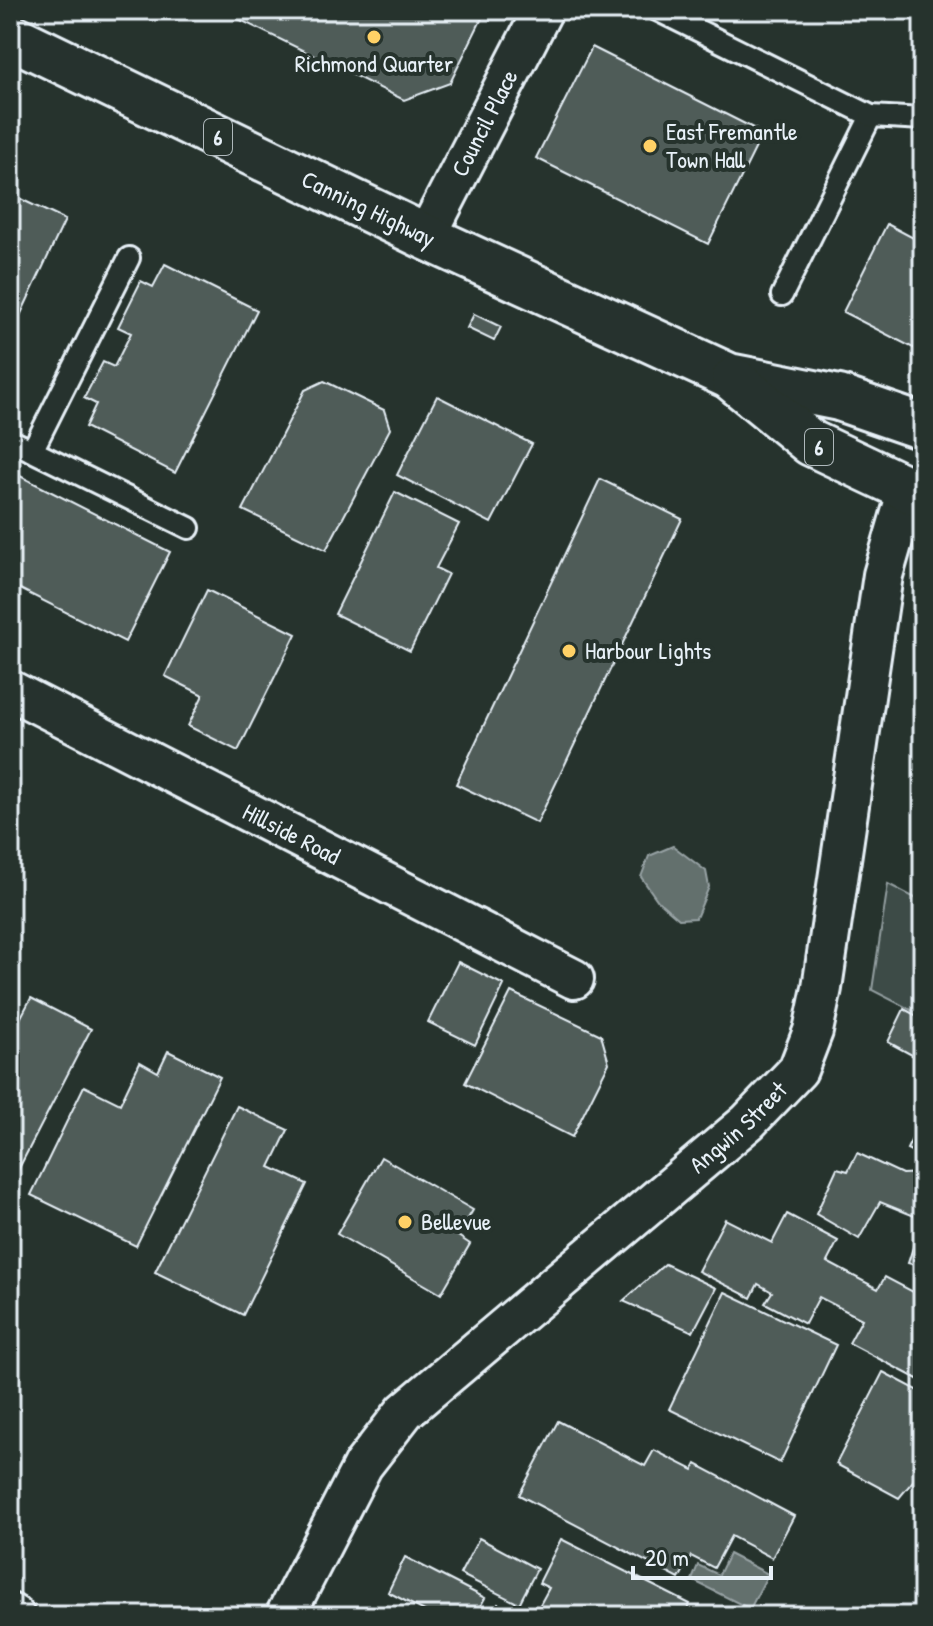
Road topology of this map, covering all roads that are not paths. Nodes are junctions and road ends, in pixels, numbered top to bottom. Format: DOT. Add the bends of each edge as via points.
graph roads {
  1 [pos="543,10"];
  2 [pos="657,10"];
  3 [pos="10,36"];
  4 [pos="871,116"];
  5 [pos="923,119"];
  6 [pos="426,237"];
  7 [pos="129,258"];
  8 [pos="782,295"];
  9 [pos="729,376"];
  10 [pos="923,427"];
  11 [pos="10,440"];
  12 [pos="32,451"];
  13 [pos="915,492"];
  14 [pos="189,528"];
  15 [pos="10,690"];
  16 [pos="574,979"];
  17 [pos="285,1616"];
  1 -- 6 [label="street, Council Place"];
  2 -- 4 [label="lane"];
  3 -- 6 [label="highway, Canning Highway / 6"];
  4 -- 5 [label="lane"];
  4 -- 8 [label="lane"];
  6 -- 9 [label="highway, Canning Highway / 6"];
  7 -- 12 [label="lane"];
  9 -- 10 [label="highway, Canning Highway / 6" via="839,398"];
  9 -- 13 [label="highway, Canning Highway / 6" via="811,443"];
  11 -- 12 [label="lane"];
  12 -- 14 [label="lane"];
  13 -- 17 [label="street, Angwin Street" via="883,575 822,988 798,1070 748,1122 405,1411 363,1465"];
  15 -- 16 [label="street, Hillside Road"];
}
